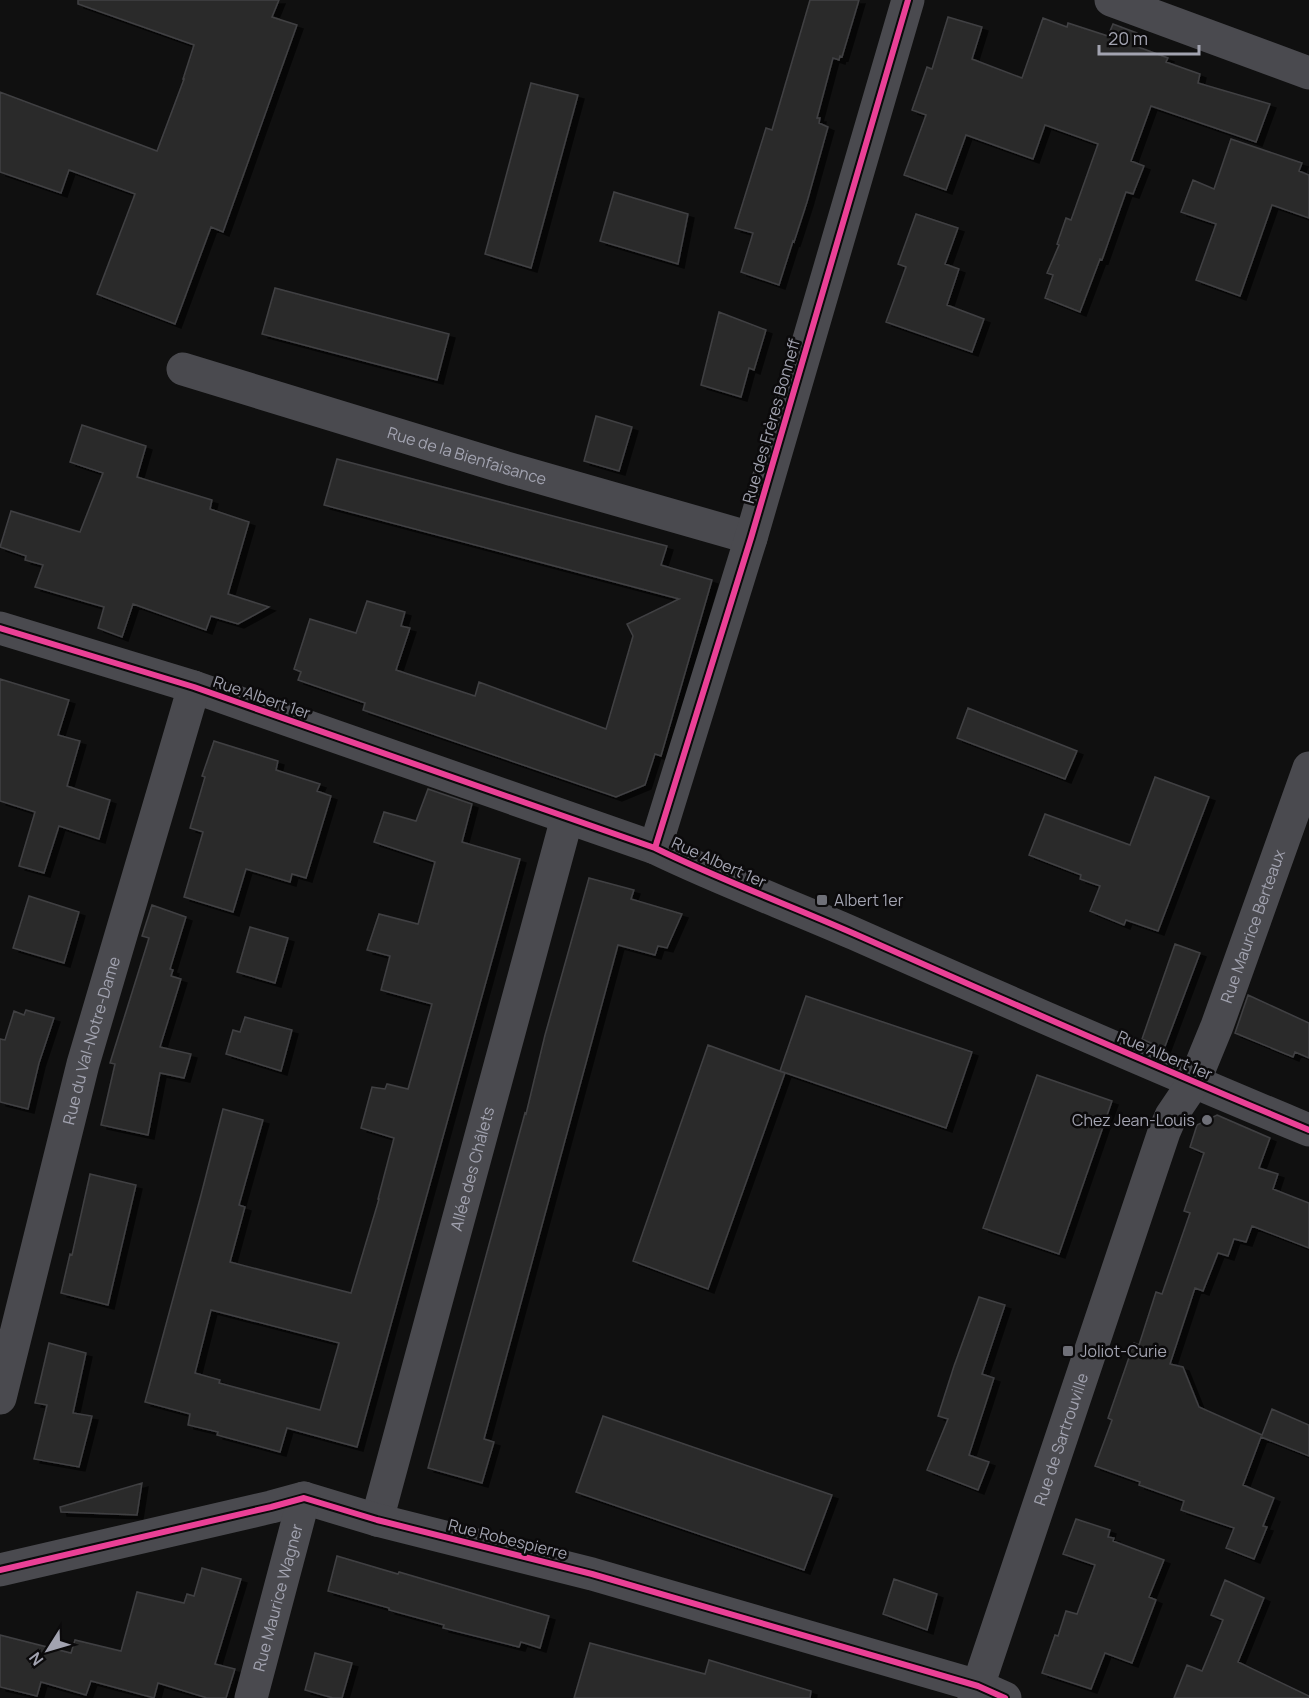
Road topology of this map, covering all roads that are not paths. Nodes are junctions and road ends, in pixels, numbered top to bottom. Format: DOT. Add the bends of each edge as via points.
graph roads {
  1 [pos="908,0"];
  2 [pos="1111,0"];
  3 [pos="1309,73"];
  4 [pos="183,369"];
  5 [pos="751,538"];
  6 [pos="0,628"];
  7 [pos="194,687"];
  8 [pos="1309,768"];
  9 [pos="567,818"];
  10 [pos="656,848"];
  11 [pos="1194,1082"];
  12 [pos="1309,1130"];
  13 [pos="0,1394"];
  14 [pos="304,1498"];
  15 [pos="377,1520"];
  16 [pos="0,1570"];
  17 [pos="985,1694"];
  18 [pos="251,1698"];
  1 -- 5 [label="street, Rue des Frères Bonneff"];
  2 -- 3 [label="street"];
  4 -- 5 [label="street, Rue de la Bienfaisance"];
  5 -- 10 [label="street, Rue des Frères Bonneff"];
  6 -- 7 [label="street, Rue Albert 1er"];
  7 -- 9 [label="street, Rue Albert 1er"];
  7 -- 13 [label="street, Rue du Val-Notre-Dame" via="83,1064"];
  8 -- 11 [label="street, Rue Maurice Berteaux"];
  9 -- 10 [label="street, Rue Albert 1er"];
  9 -- 15 [label="street, Allée des Châlets"];
  10 -- 11 [label="street, Rue Albert 1er"];
  11 -- 12 [label="street, Rue Albert 1er"];
  11 -- 17 [label="street, Rue de Sartrouville" via="1164,1132"];
  14 -- 15 [label="street, Rue Robespierre"];
  14 -- 16 [label="street"];
  14 -- 18 [label="street, Rue Maurice Wagner"];
  15 -- 17 [label="street, Rue Robespierre" via="592,1574"];
}
